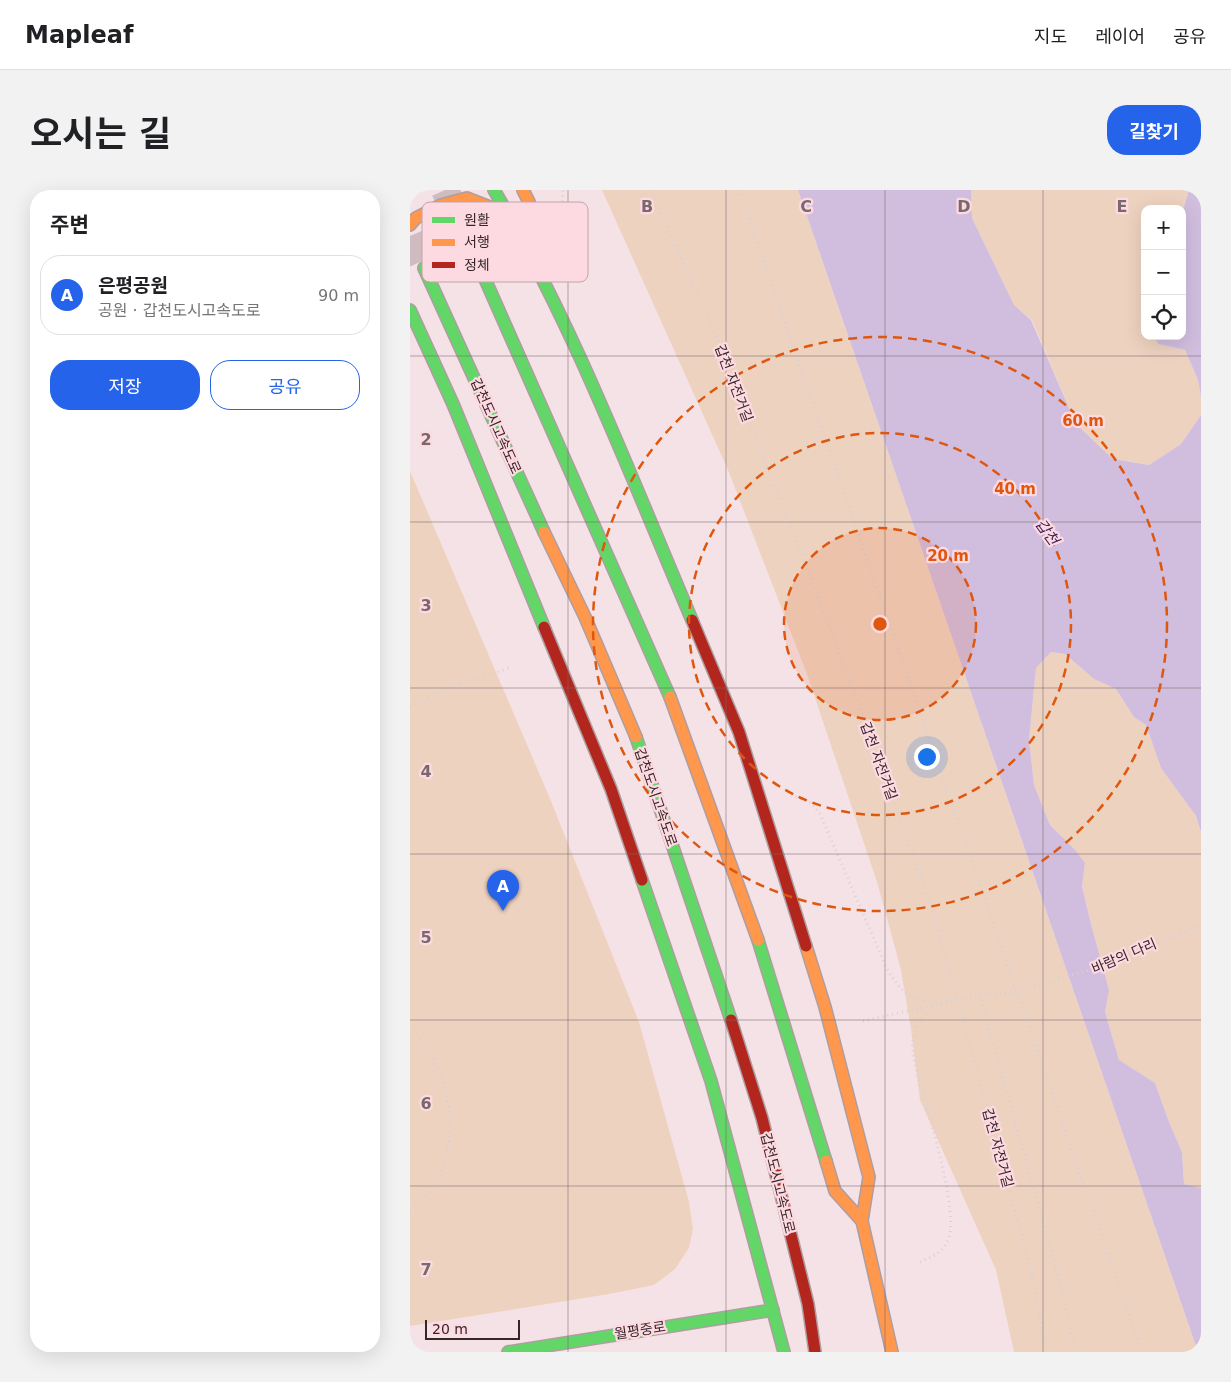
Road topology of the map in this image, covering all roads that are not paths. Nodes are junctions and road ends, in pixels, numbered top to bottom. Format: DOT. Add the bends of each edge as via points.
graph roads {
  1 [pos="494,190"];
  2 [pos="523,190"];
  3 [pos="453,202"];
  4 [pos="477,202"];
  5 [pos="501,202"];
  6 [pos="529,202"];
  7 [pos="422,215"];
  8 [pos="410,225"];
  9 [pos="430,282"];
  10 [pos="486,282"];
  11 [pos="544,282"];
  12 [pos="410,310"];
  13 [pos="410,322"];
  14 [pos="425,342"];
  15 [pos="862,1221"];
  16 [pos="772,1310"];
  17 [pos="508,1352"];
  18 [pos="784,1352"];
  19 [pos="815,1352"];
  20 [pos="892,1352"];
  1 -- 5 [label="street"];
  2 -- 6 [label="street"];
  3 -- 4 [label="street" via="467,198"];
  7 -- 8 [label="street"];
  9 -- 19 [label="street, 갑천도시고속도로" via="585,616 641,750 762,1118 808,1304"];
  10 -- 15 [label="street" via="670,696 758,941 835,1191"];
  11 -- 15 [label="street" via="578,351 739,732 825,1007 869,1177"];
  12 -- 14 [label="street"];
  13 -- 14 [label="street"];
  14 -- 16 [label="street" via="611,789 711,1082"];
  15 -- 20 [label="street"];
  16 -- 17 [label="street, 월평중로"];
  16 -- 18 [label="street"];
}
